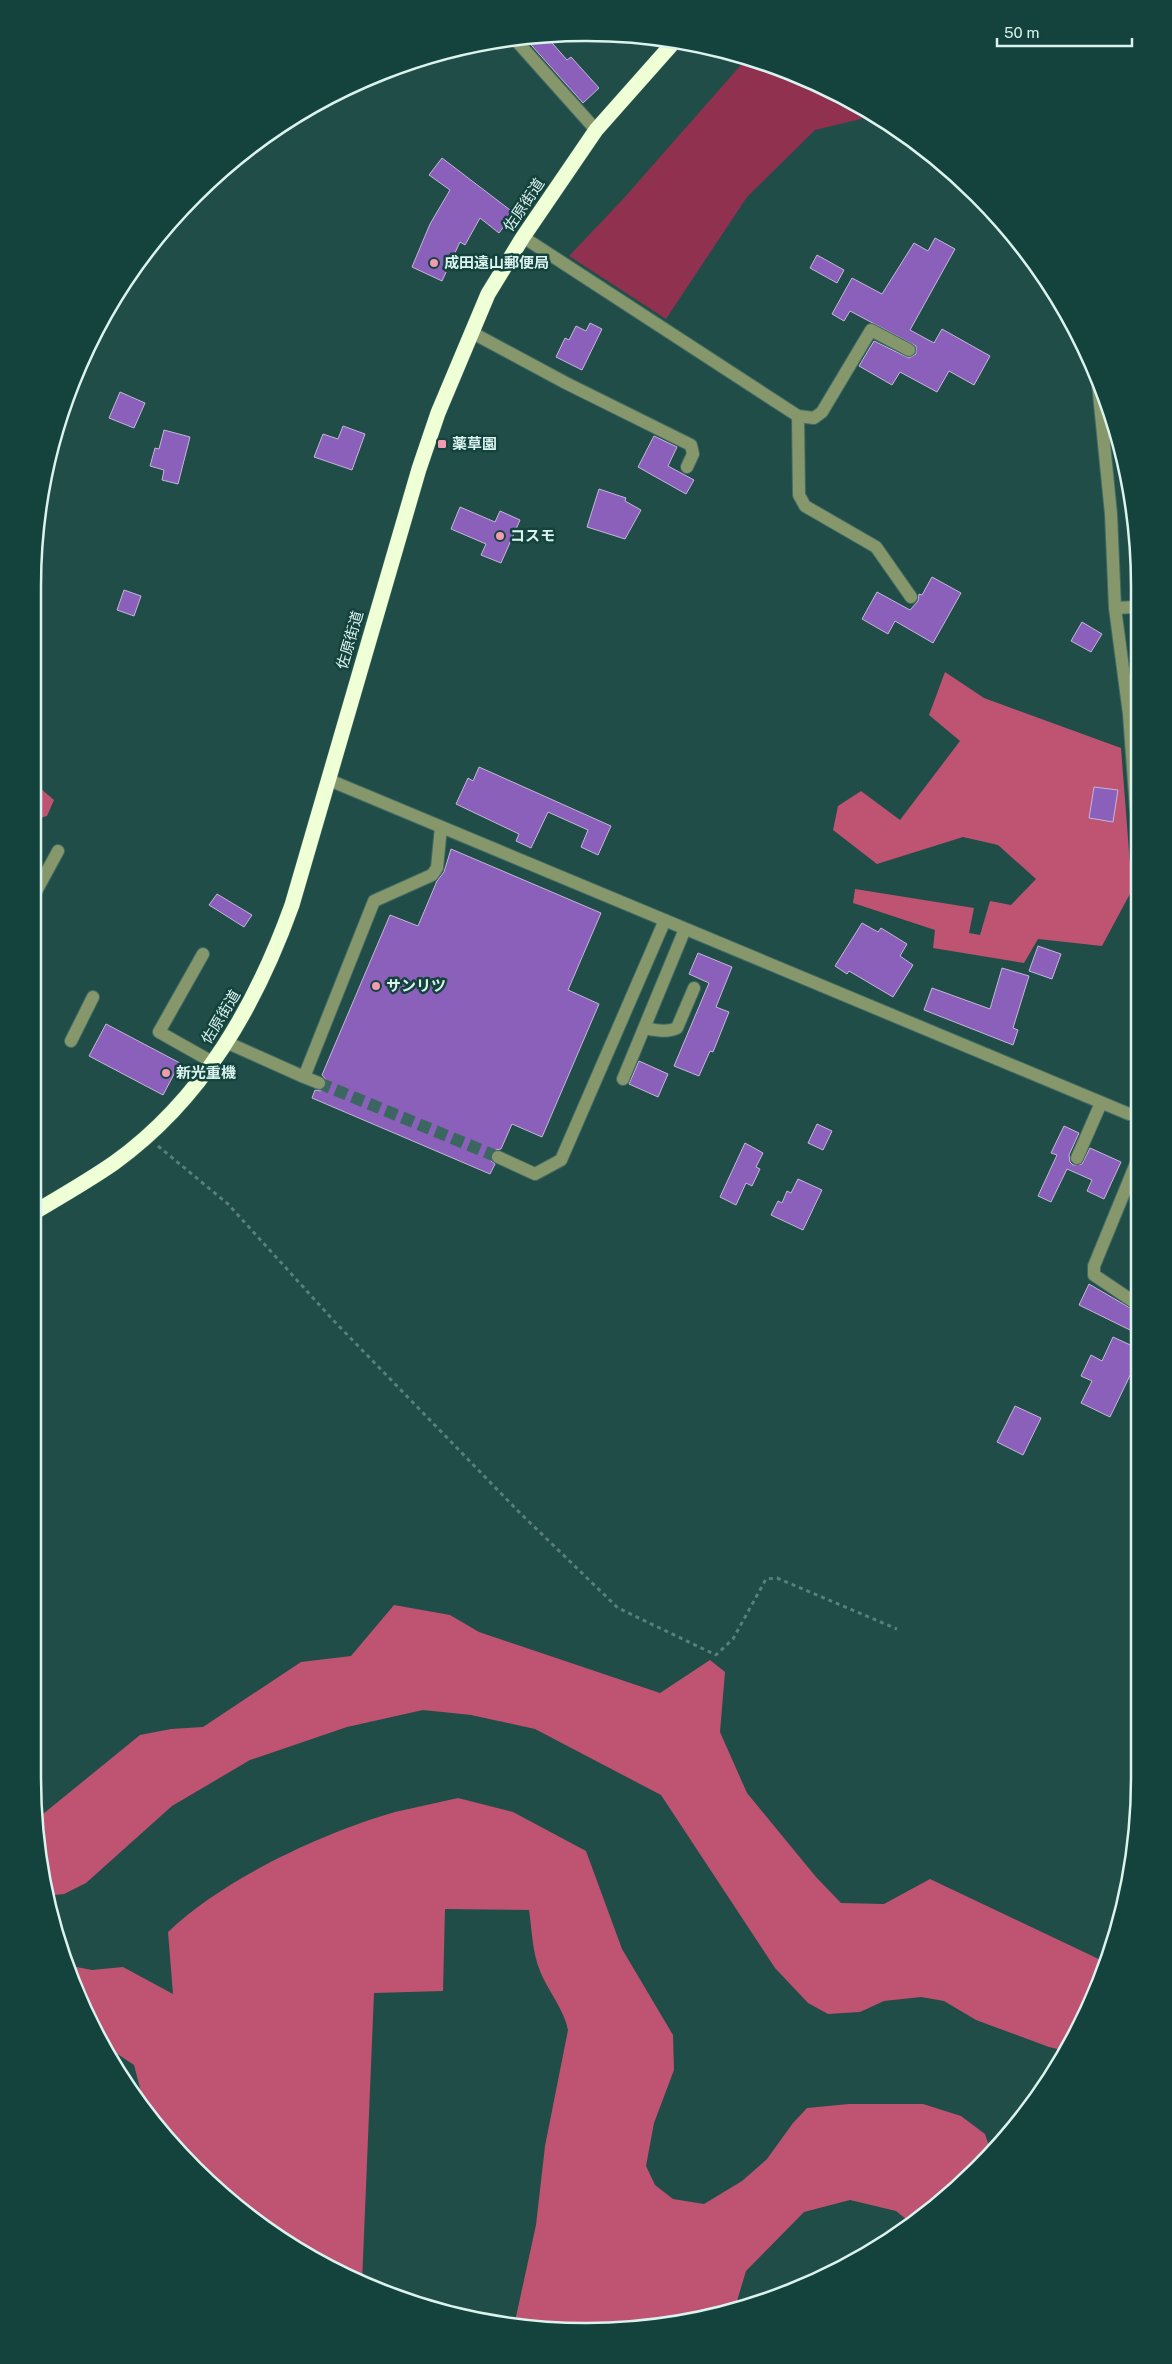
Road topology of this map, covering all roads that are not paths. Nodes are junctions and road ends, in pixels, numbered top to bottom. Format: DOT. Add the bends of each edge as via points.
graph roads {
  1 [pos="520,45"];
  2 [pos="669,48"];
  3 [pos="596,130"];
  4 [pos="523,237"];
  5 [pos="471,332"];
  6 [pos="909,350"];
  7 [pos="1100,407"];
  8 [pos="798,416"];
  9 [pos="687,467"];
  10 [pos="910,597"];
  11 [pos="1126,608"];
  12 [pos="1131,741"];
  13 [pos="329,780"];
  14 [pos="441,827"];
  15 [pos="58,851"];
  16 [pos="41,882"];
  17 [pos="665,920"];
  18 [pos="685,929"];
  19 [pos="203,954"];
  20 [pos="694,988"];
  21 [pos="93,997"];
  22 [pos="644,1028"];
  23 [pos="71,1041"];
  24 [pos="228,1043"];
  25 [pos="214,1063"];
  26 [pos="304,1077"];
  27 [pos="623,1079"];
  28 [pos="318,1083"];
  29 [pos="1101,1103"];
  30 [pos="1131,1114"];
  31 [pos="498,1157"];
  32 [pos="1077,1158"];
  33 [pos="1131,1174"];
  34 [pos="41,1208"];
  35 [pos="1131,1300"];
  1 -- 3 [label="street"];
  2 -- 3 [label="highway, 佐原街道"];
  3 -- 4 [label="highway, 佐原街道"];
  4 -- 5 [label="highway, 佐原街道" via="488,294"];
  4 -- 8 [label="street"];
  5 -- 9 [label="street" via="691,445 693,454"];
  5 -- 13 [label="highway, 佐原街道" via="419,469"];
  6 -- 8 [label="street" via="871,330 822,412 814,418"];
  7 -- 11 [label="street" via="1111,514"];
  8 -- 10 [label="street" via="799,495 805,506 876,547"];
  11 -- 12 [label="street"];
  13 -- 14 [label="street"];
  13 -- 24 [label="highway, 佐原街道" via="276,951"];
  14 -- 17 [label="street"];
  14 -- 26 [label="street" via="437,868 432,874 374,901"];
  15 -- 16 [label="street"];
  17 -- 18 [label="street"];
  17 -- 31 [label="street" via="561,1160 536,1174"];
  18 -- 22 [label="street"];
  18 -- 29 [label="street"];
  19 -- 25 [label="street" via="159,1032"];
  20 -- 22 [label="street" via="677,1028"];
  21 -- 23 [label="street"];
  22 -- 27 [label="street"];
  24 -- 25 [label="highway, 佐原街道"];
  24 -- 26 [label="street"];
  25 -- 34 [label="highway, 佐原街道" via="148,1135 114,1162"];
  26 -- 28 [label="street"];
  29 -- 30 [label="street"];
  29 -- 32 [label="street"];
  33 -- 35 [label="street" via="1094,1266 1094,1275"];
}
